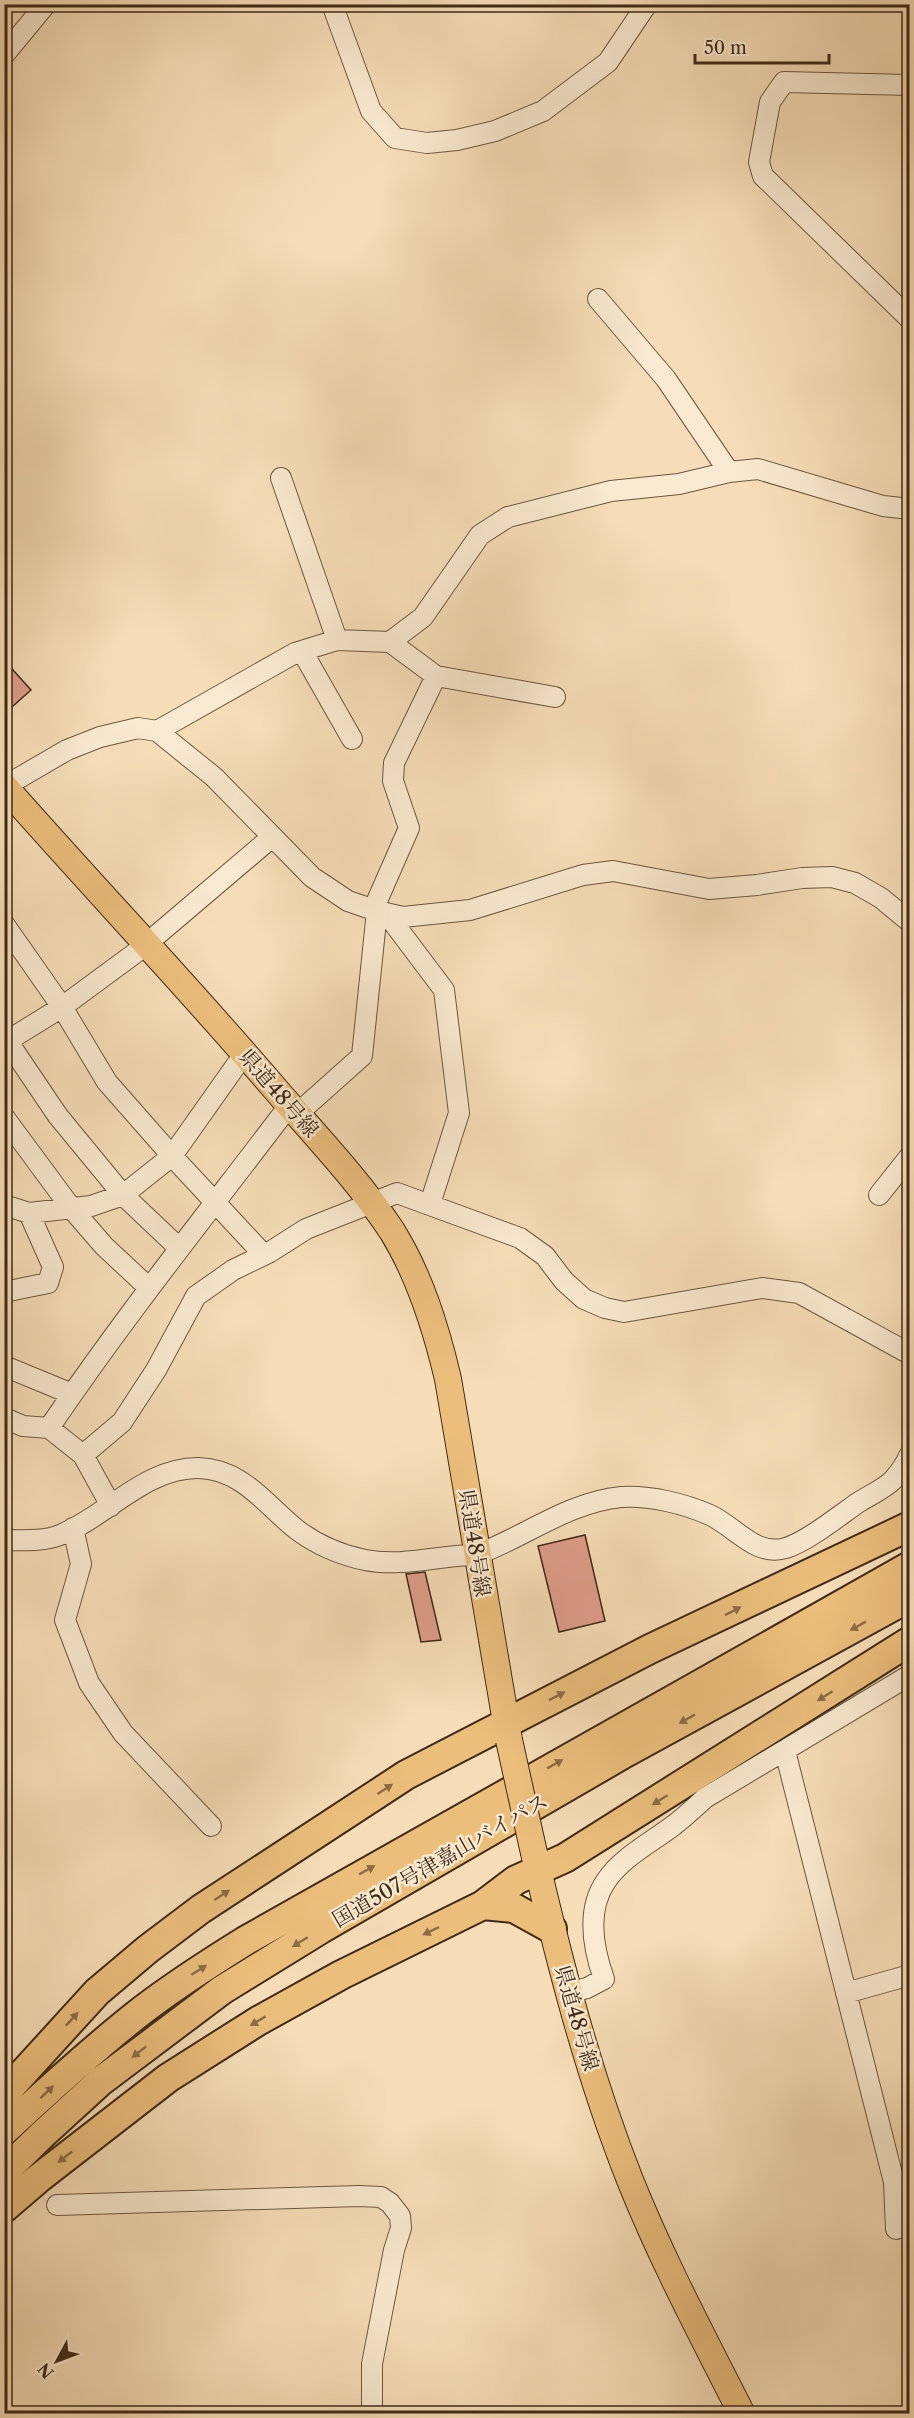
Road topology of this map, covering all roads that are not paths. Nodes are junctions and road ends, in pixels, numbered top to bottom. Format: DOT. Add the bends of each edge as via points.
graph roads {
  1 [pos="46,4"];
  2 [pos="332,4"];
  3 [pos="647,4"];
  4 [pos="4,56"];
  5 [pos="909,85"];
  6 [pos="598,299"];
  7 [pos="909,318"];
  8 [pos="729,472"];
  9 [pos="281,478"];
  10 [pos="909,509"];
  11 [pos="337,640"];
  12 [pos="390,642"];
  13 [pos="302,651"];
  14 [pos="436,676"];
  15 [pos="555,697"];
  16 [pos="157,731"];
  17 [pos="352,739"];
  18 [pos="8,796"];
  19 [pos="271,838"];
  20 [pos="379,911"];
  21 [pos="909,922"];
  22 [pos="4,924"];
  23 [pos="148,943"];
  24 [pos="62,1007"];
  25 [pos="6,1040"];
  26 [pos="247,1056"];
  27 [pos="294,1111"];
  28 [pos="4,1117"];
  29 [pos="909,1155"];
  30 [pos="172,1156"];
  31 [pos="123,1195"];
  32 [pos="879,1195"];
  33 [pos="371,1202"];
  34 [pos="215,1203"];
  35 [pos="430,1204"];
  36 [pos="13,1205"];
  37 [pos="72,1209"];
  38 [pos="180,1248"];
  39 [pos="264,1255"];
  40 [pos="149,1288"];
  41 [pos="4,1292"];
  42 [pos="909,1354"];
  43 [pos="4,1366"];
  44 [pos="72,1394"];
  45 [pos="4,1418"];
  46 [pos="49,1428"];
  47 [pos="909,1454"];
  48 [pos="83,1455"];
  49 [pos="111,1506"];
  50 [pos="909,1526"];
  51 [pos="73,1528"];
  52 [pos="4,1540"];
  53 [pos="477,1554"];
  54 [pos="909,1566"];
  55 [pos="909,1598"];
  56 [pos="909,1641"];
  57 [pos="909,1675"];
  58 [pos="507,1731"];
  59 [pos="785,1751"];
  60 [pos="212,1826"];
  61 [pos="536,1862"];
  62 [pos="483,1905"];
  63 [pos="552,1929"];
  64 [pos="909,1975"];
  65 [pos="567,1993"];
  66 [pos="846,1993"];
  67 [pos="4,2094"];
  68 [pos="4,2131"];
  69 [pos="4,2172"];
  70 [pos="57,2205"];
  71 [pos="4,2208"];
  72 [pos="896,2229"];
  73 [pos="372,2414"];
  74 [pos="742,2414"];
  1 -- 4 [label="street"];
  2 -- 3 [label="street" via="371,111 395,138 427,143 495,131 543,111 608,62"];
  5 -- 7 [label="street" via="784,82 770,102 759,162 763,176"];
  6 -- 8 [label="street" via="666,379"];
  8 -- 10 [label="street" via="758,470 883,506"];
  8 -- 12 [label="street" via="679,484 611,491 508,517 480,535 423,617"];
  9 -- 11 [label="street"];
  11 -- 12 [label="street"];
  11 -- 13 [label="street"];
  12 -- 14 [label="street"];
  13 -- 16 [label="street"];
  13 -- 17 [label="street"];
  14 -- 15 [label="street"];
  14 -- 20 [label="street" via="394,763 393,781 409,828"];
  16 -- 18 [label="street" via="138,728 100,736 67,750"];
  16 -- 19 [label="street" via="214,777"];
  18 -- 23 [label="main road, 県道48号線"];
  19 -- 20 [label="street" via="312,877 348,901"];
  19 -- 23 [label="street"];
  20 -- 21 [label="street" via="403,917 471,910 583,875 613,871 709,889 832,878 855,883 881,897"];
  20 -- 27 [label="street" via="362,1056"];
  20 -- 35 [label="street" via="444,990 459,1113"];
  22 -- 24 [label="street"];
  23 -- 24 [label="street"];
  23 -- 26 [label="main road, 県道48号線"];
  24 -- 25 [label="street"];
  24 -- 30 [label="street" via="107,1082"];
  25 -- 31 [label="street" via="58,1116"];
  26 -- 27 [label="main road, 県道48号線"];
  26 -- 30 [label="street" via="237,1064"];
  27 -- 33 [label="main road, 県道48号線"];
  27 -- 34 [label="street" via="282,1115"];
  28 -- 37 [label="street"];
  29 -- 32 [label="street"];
  30 -- 31 [label="street"];
  30 -- 34 [label="street"];
  31 -- 37 [label="street"];
  31 -- 38 [label="street"];
  33 -- 35 [label="street" via="397,1193"];
  33 -- 39 [label="street" via="306,1229"];
  33 -- 53 [label="main road, 県道48号線" via="411,1267 434,1325 448,1379"];
  34 -- 38 [label="street"];
  34 -- 39 [label="street"];
  35 -- 42 [label="street" via="520,1238 545,1256 584,1299 605,1308 624,1312 762,1287 799,1293"];
  36 -- 37 [label="street"];
  36 -- 41 [label="street" via="53,1268 48,1283"];
  37 -- 40 [label="street"];
  38 -- 40 [label="street"];
  39 -- 48 [label="street" via="233,1270 196,1296 122,1422"];
  40 -- 44 [label="street"];
  43 -- 44 [label="street"];
  44 -- 46 [label="street"];
  45 -- 46 [label="street" via="23,1426"];
  46 -- 48 [label="street"];
  47 -- 53 [label="street" via="892,1481 787,1548 768,1550 752,1544 733,1527 709,1515 656,1499 623,1497 593,1502"];
  48 -- 49 [label="street"];
  49 -- 51 [label="street"];
  49 -- 53 [label="street" via="171,1471 201,1468 243,1482 296,1528 341,1553 396,1563"];
  58 -- 50 [label="highway, one-way" via="650,1649"];
  51 -- 52 [label="street" via="41,1540"];
  51 -- 60 [label="street" via="81,1564 65,1620 89,1683 123,1733"];
  53 -- 58 [label="main road, 県道48号線"];
  68 -- 54 [label="highway, 国道507号津嘉山バイパス, one-way" via="136,2015 245,1941"];
  55 -- 69 [label="highway, 国道507号津嘉山バイパス, one-way" via="625,1753 222,1990 101,2081"];
  56 -- 61 [label="highway, one-way" via="565,1858"];
  57 -- 59 [label="street"];
  58 -- 61 [label="main road, 県道48号線, bridge"];
  67 -- 58 [label="highway, one-way" via="97,1992 201,1908 406,1775"];
  59 -- 65 [label="street" via="705,1798 606,1881 594,1911 593,1937 604,1979"];
  59 -- 66 [label="street"];
  61 -- 62 [label="highway"];
  61 -- 63 [label="main road, 県道48号線"];
  62 -- 63 [label="highway" via="514,1908"];
  62 -- 71 [label="highway, one-way" via="258,2021 168,2078"];
  63 -- 65 [label="main road, 県道48号線"];
  64 -- 66 [label="street"];
  65 -- 74 [label="main road, 県道48号線" via="631,2182 694,2321"];
  66 -- 72 [label="street" via="894,2182"];
  70 -- 73 [label="street" via="359,2196 390,2203 400,2216 401,2228 372,2364"];
}
